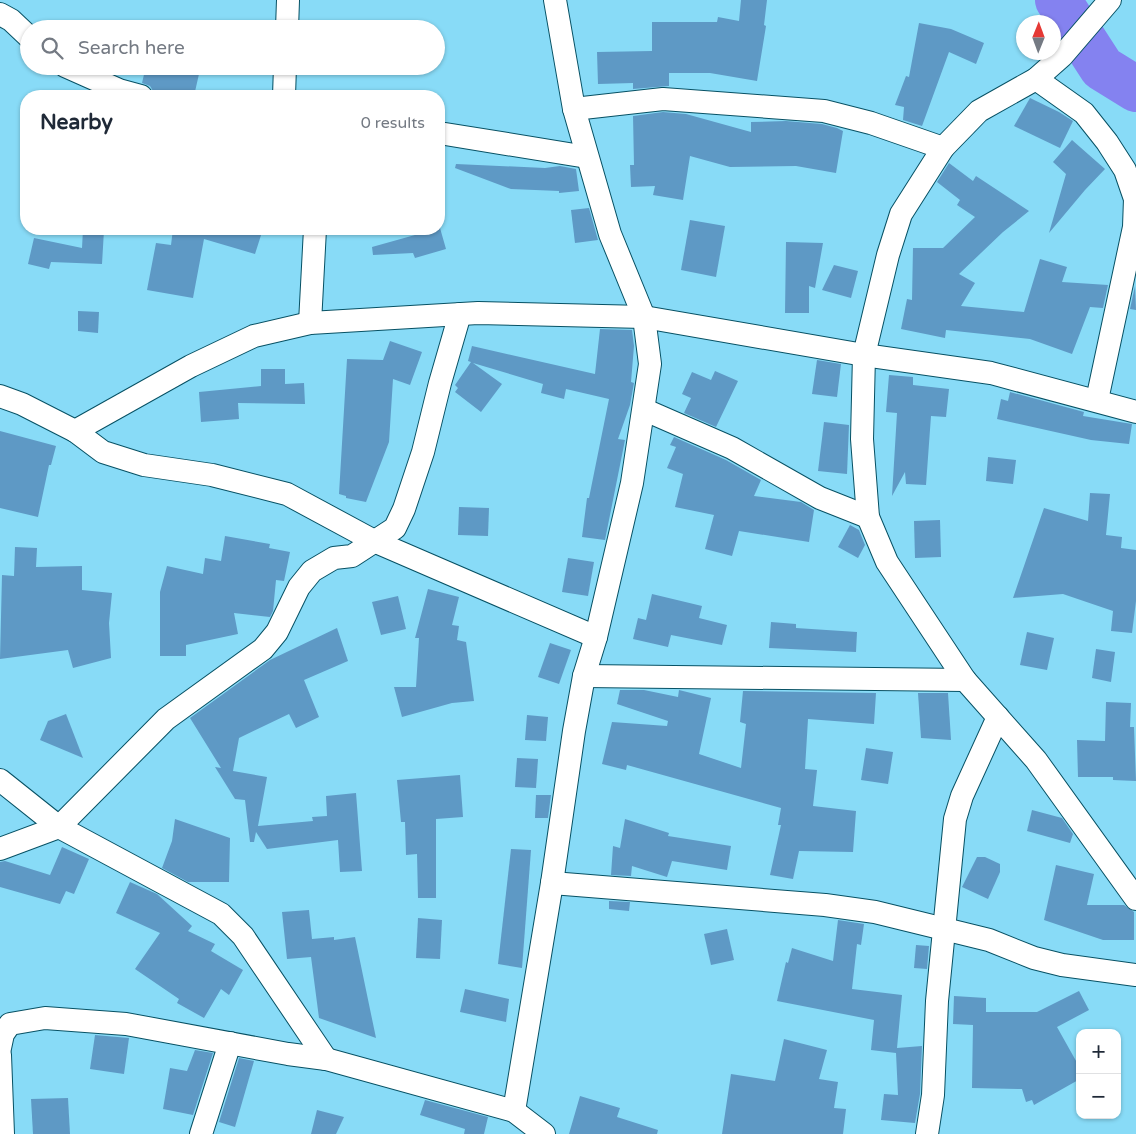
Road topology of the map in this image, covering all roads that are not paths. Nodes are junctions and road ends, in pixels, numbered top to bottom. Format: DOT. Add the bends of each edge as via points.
graph roads {
  1 [pos="288,0"];
  2 [pos="555,0"];
  3 [pos="1110,0"];
  4 [pos="0,14"];
  5 [pos="287,20"];
  6 [pos="20,28"];
  7 [pos="85,75"];
  8 [pos="285,75"];
  9 [pos="1036,79"];
  10 [pos="119,90"];
  11 [pos="284,90"];
  12 [pos="574,109"];
  13 [pos="445,133"];
  14 [pos="943,148"];
  15 [pos="587,157"];
  16 [pos="315,235"];
  17 [pos="460,314"];
  18 [pos="644,317"];
  19 [pos="310,323"];
  20 [pos="864,355"];
  21 [pos="0,396"];
  22 [pos="1097,400"];
  23 [pos="645,410"];
  24 [pos="1136,412"];
  25 [pos="75,432"];
  26 [pos="868,517"];
  27 [pos="376,542"];
  28 [pos="596,637"];
  29 [pos="584,676"];
  30 [pos="965,680"];
  31 [pos="998,717"];
  32 [pos="0,780"];
  33 [pos="58,827"];
  34 [pos="0,849"];
  35 [pos="552,883"];
  36 [pos="1136,899"];
  37 [pos="944,928"];
  38 [pos="1136,975"];
  39 [pos="230,1043"];
  40 [pos="0,1048"];
  41 [pos="0,1055"];
  42 [pos="326,1058"];
  43 [pos="514,1111"];
  44 [pos="3,1134"];
  45 [pos="201,1134"];
  46 [pos="544,1134"];
  47 [pos="927,1134"];
  1 -- 5 [label="street"];
  2 -- 12 [label="street"];
  3 -- 9 [label="street" via="1062,56"];
  4 -- 6 [label="street"];
  7 -- 10 [label="street"];
  8 -- 11 [label="street"];
  9 -- 14 [label="street" via="978,111"];
  9 -- 22 [label="street" via="1084,113 1125,170 1135,199 1134,227"];
  12 -- 14 [label="street" via="663,99 824,111"];
  12 -- 15 [label="street"];
  13 -- 15 [label="street"];
  14 -- 20 [label="street" via="901,214"];
  15 -- 18 [label="street" via="610,234"];
  16 -- 19 [label="street"];
  17 -- 18 [label="street"];
  17 -- 19 [label="street"];
  17 -- 27 [label="street" via="404,510 395,528"];
  18 -- 20 [label="street"];
  18 -- 23 [label="street" via="650,364"];
  19 -- 25 [label="street" via="254,336 191,366"];
  20 -- 22 [label="street" via="991,373"];
  20 -- 26 [label="street" via="862,439"];
  21 -- 25 [label="street"];
  22 -- 24 [label="street"];
  23 -- 26 [label="street" via="732,448 820,498"];
  23 -- 28 [label="street" via="632,483"];
  25 -- 27 [label="street" via="103,452 144,465 212,475 287,494"];
  26 -- 30 [label="street" via="887,562"];
  27 -- 28 [label="street"];
  27 -- 33 [label="street" via="352,556 334,558 312,571 277,632 263,649 166,719"];
  28 -- 29 [label="street"];
  29 -- 30 [label="street"];
  29 -- 35 [label="street"];
  30 -- 31 [label="street"];
  31 -- 36 [label="street" via="1036,760"];
  31 -- 37 [label="street" via="955,819"];
  32 -- 33 [label="street"];
  33 -- 34 [label="street"];
  33 -- 42 [label="street" via="221,914 243,936"];
  35 -- 37 [label="street" via="825,905 875,912"];
  35 -- 43 [label="street"];
  37 -- 38 [label="street" via="989,940 1034,958"];
  37 -- 47 [label="street" via="933,1095"];
  39 -- 40 [label="street" via="126,1024 45,1018 10,1024 3,1034"];
  39 -- 42 [label="street"];
  39 -- 45 [label="street"];
  41 -- 44 [label="street"];
  42 -- 43 [label="street"];
  43 -- 46 [label="street"];
}
